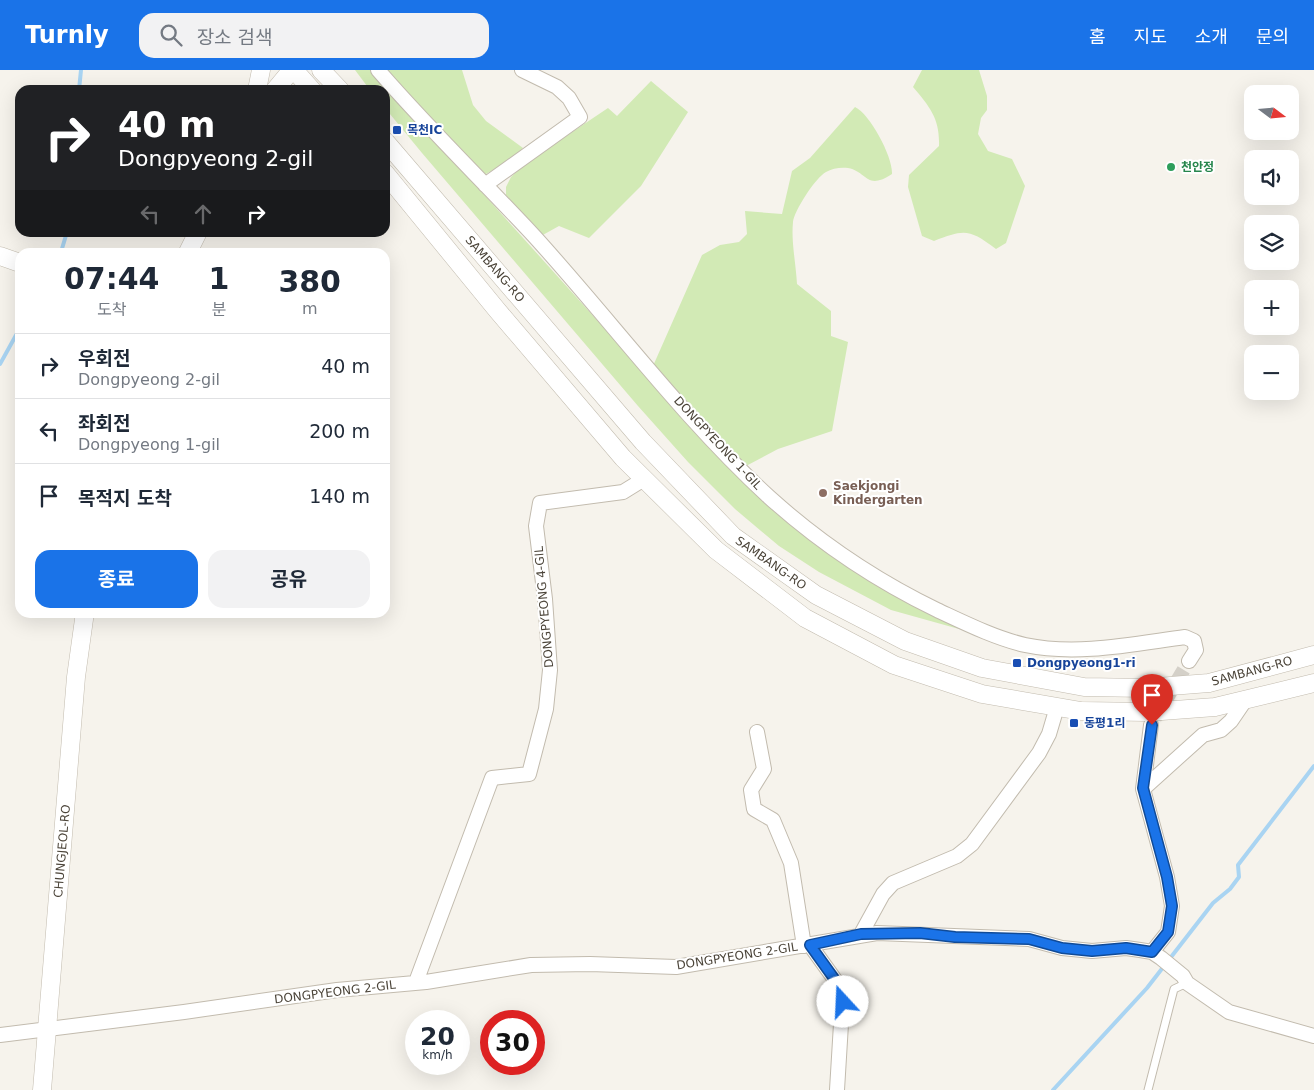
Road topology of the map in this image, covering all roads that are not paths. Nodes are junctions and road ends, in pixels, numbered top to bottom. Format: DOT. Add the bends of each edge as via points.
graph roads {
  1 [pos="260,70"];
  2 [pos="321,70"];
  3 [pos="335,70"];
  4 [pos="378,70"];
  5 [pos="522,70"];
  6 [pos="291,71"];
  7 [pos="258,85"];
  8 [pos="279,85"];
  9 [pos="306,85"];
  10 [pos="337,85"];
  11 [pos="340,85"];
  12 [pos="390,147"];
  13 [pos="390,179"];
  14 [pos="485,185"];
  15 [pos="0,256"];
  16 [pos="15,261"];
  17 [pos="644,479"];
  18 [pos="84,618"];
  19 [pos="1314,655"];
  20 [pos="1189,661"];
  21 [pos="1314,683"];
  22 [pos="1246,699"];
  23 [pos="1057,707"];
  24 [pos="1152,725"];
  25 [pos="757,732"];
  26 [pos="1143,788"];
  27 [pos="861,934"];
  28 [pos="807,945"];
  29 [pos="1156,955"];
  30 [pos="1185,980"];
  31 [pos="416,982"];
  32 [pos="47,1028"];
  33 [pos="0,1035"];
  34 [pos="1314,1036"];
  35 [pos="42,1090"];
  36 [pos="837,1090"];
  37 [pos="1148,1090"];
  1 -- 7 [label="street"];
  2 -- 10 [label="street"];
  3 -- 11 [label="street"];
  4 -- 14 [label="street, DONGPYEONG 1-GIL"];
  5 -- 14 [label="street" via="557,87 569,98 580,117"];
  6 -- 8 [label="street"];
  6 -- 9 [label="street"];
  12 -- 19 [label="street, SAMBANG-RO" via="650,449 733,536 816,595 906,641 982,668 1084,687 1145,688 1208,683"];
  13 -- 17 [label="street, SAMBANG-RO" via="496,310"];
  14 -- 20 [label="street, DONGPYEONG 1-GIL" via="536,238 731,460 770,498 858,565 909,596 968,624 1024,644 1056,648 1110,647 1185,637 1194,641 1196,650"];
  15 -- 16 [label="street"];
  17 -- 23 [label="street, SAMBANG-RO" via="716,550 805,618 894,665 982,694"];
  17 -- 31 [label="street, DONGPYEONG 4-GIL" via="623,492 540,503 536,526 550,670 546,709 529,774 492,778"];
  18 -- 32 [label="street, CHUNGJEOL-RO" via="76,677"];
  21 -- 22 [label="street, SAMBANG-RO"];
  22 -- 23 [label="street, SAMBANG-RO" via="1215,707 1148,712 1081,711"];
  22 -- 26 [label="street" via="1221,730 1203,734"];
  23 -- 27 [label="street" via="1039,753 972,844 957,856 892,883"];
  24 -- 26 [label="street"];
  25 -- 28 [label="street" via="764,769 751,790 754,809 773,820 791,863"];
  26 -- 29 [label="street" via="1172,906 1168,932"];
  27 -- 28 [label="street, DONGPYEONG 2-GIL"];
  27 -- 29 [label="street, DONGPYEONG 2-GIL" via="920,933 1029,939 1062,948 1092,951 1126,948"];
  28 -- 31 [label="street, DONGPYEONG 2-GIL" via="676,966 530,965"];
  28 -- 36 [label="street" via="843,991"];
  29 -- 30 [label="street"];
  30 -- 34 [label="street" via="1229,1012"];
  30 -- 37 [label="lane" via="1174,989"];
  31 -- 32 [label="street, DONGPYEONG 2-GIL"];
  32 -- 33 [label="street, DONGPYEONG 2-GIL"];
  32 -- 35 [label="street, CHUNGJEOL-RO"];
}
